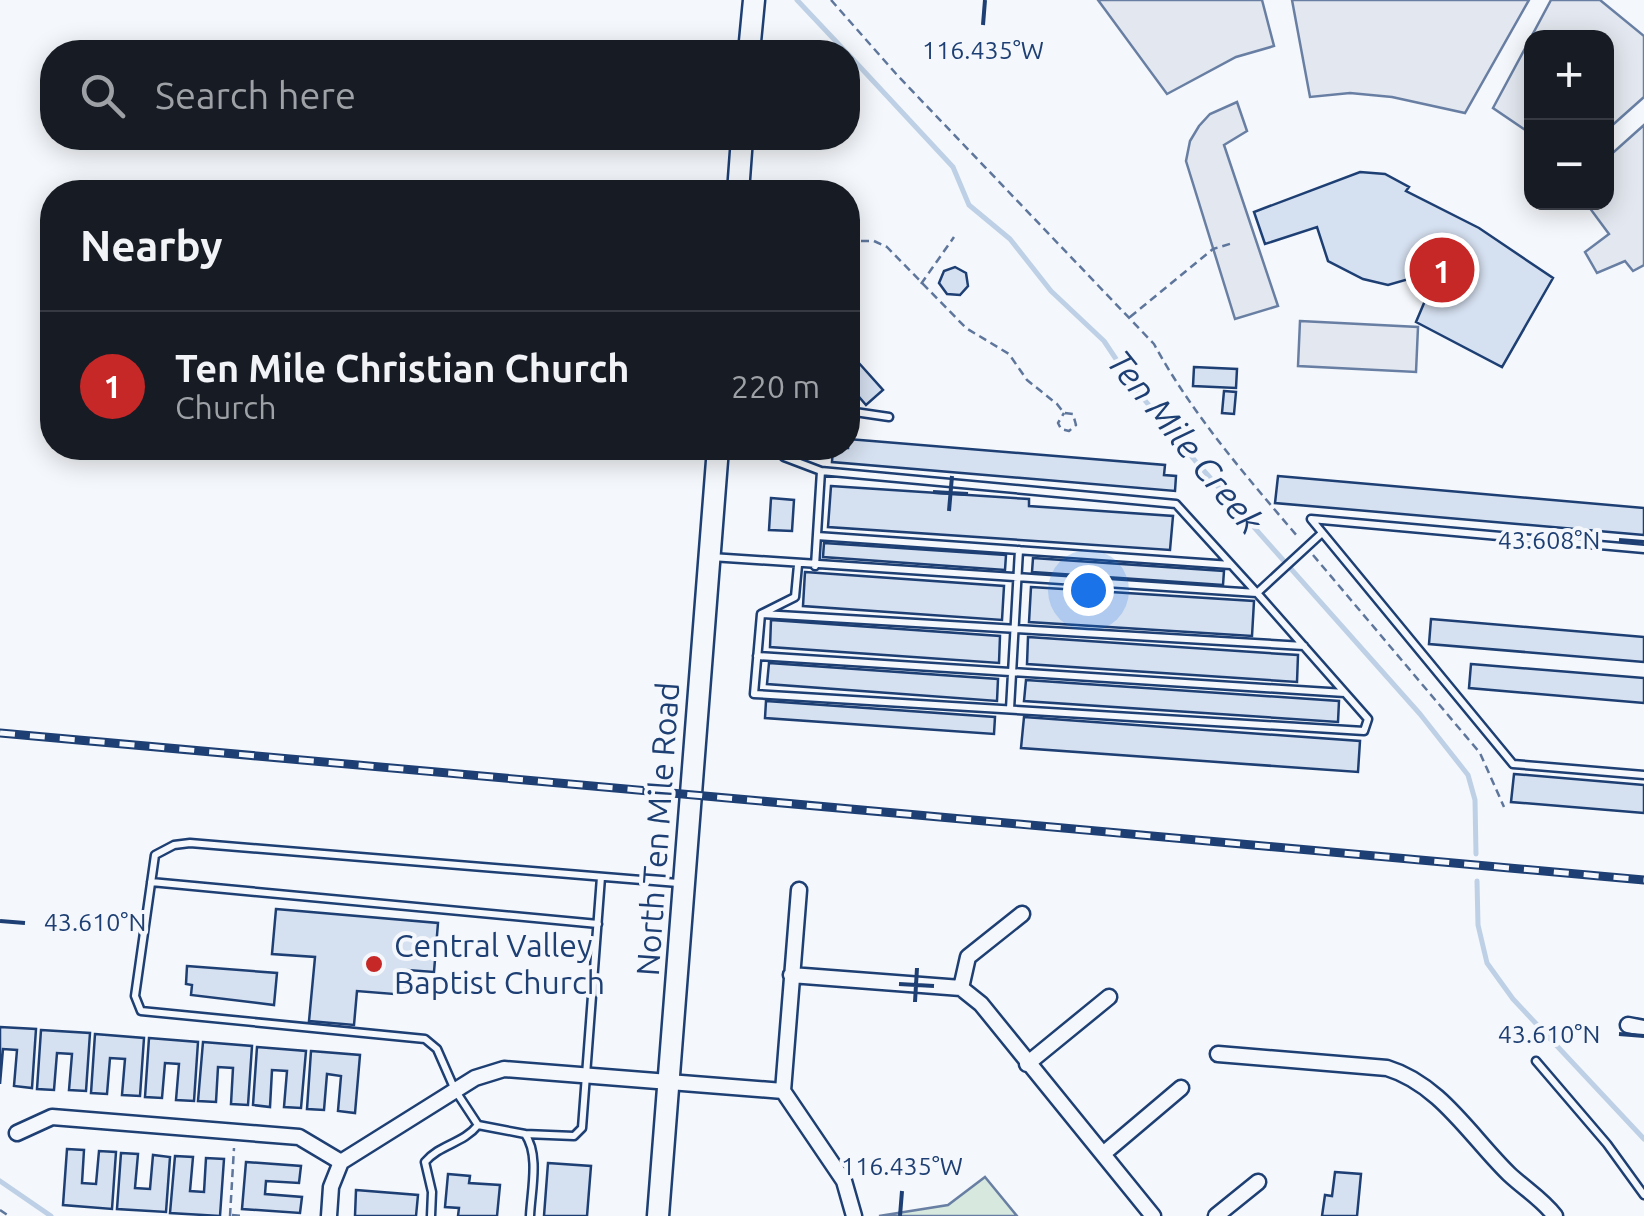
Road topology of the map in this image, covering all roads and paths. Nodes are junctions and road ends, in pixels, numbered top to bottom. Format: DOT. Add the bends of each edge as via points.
graph roads {
  1 [pos="754,0"];
  2 [pos="831,0"];
  3 [pos="750,40"];
  4 [pos="741,150"];
  5 [pos="739,180"];
  6 [pos="954,237"];
  7 [pos="860,242"];
  8 [pos="1233,243"];
  9 [pos="921,284"];
  10 [pos="1129,317"];
  11 [pos="860,412"];
  12 [pos="1064,413"];
  13 [pos="889,416"];
  14 [pos="717,460"];
  15 [pos="792,460"];
  16 [pos="821,471"];
  17 [pos="1322,533"];
  18 [pos="817,536"];
  19 [pos="1306,548"];
  20 [pos="1644,548"];
  21 [pos="1019,550"];
  22 [pos="710,557"];
  23 [pos="798,565"];
  24 [pos="815,566"];
  25 [pos="1233,566"];
  26 [pos="1017,579"];
  27 [pos="1257,593"];
  28 [pos="761,614"];
  29 [pos="1014,628"];
  30 [pos="1304,646"];
  31 [pos="758,656"];
  32 [pos="1012,672"];
  33 [pos="1346,693"];
  34 [pos="1010,709"];
  35 [pos="1644,775"];
  36 [pos="1504,807"];
  37 [pos="601,878"];
  38 [pos="151,882"];
  39 [pos="684,883"];
  40 [pos="800,890"];
  41 [pos="1022,914"];
  42 [pos="598,924"];
  43 [pos="790,975"];
  44 [pos="961,988"];
  45 [pos="1109,997"];
  46 [pos="1628,1025"];
  47 [pos="1644,1028"];
  48 [pos="1218,1054"];
  49 [pos="1536,1061"];
  50 [pos="1027,1064"];
  51 [pos="587,1075"];
  52 [pos="669,1081"];
  53 [pos="1182,1088"];
  54 [pos="456,1090"];
  55 [pos="783,1091"];
  56 [pos="478,1125"];
  57 [pos="236,1132"];
  58 [pos="17,1133"];
  59 [pos="525,1134"];
  60 [pos="1103,1154"];
  61 [pos="340,1162"];
  62 [pos="1258,1182"];
  63 [pos="1644,1195"];
  64 [pos="0,1210"];
  65 [pos="9,1216"];
  66 [pos="230,1216"];
  67 [pos="242,1216"];
  68 [pos="329,1216"];
  69 [pos="431,1216"];
  70 [pos="530,1216"];
  71 [pos="658,1216"];
  72 [pos="854,1216"];
  73 [pos="1154,1216"];
  74 [pos="1216,1216"];
  75 [pos="1555,1216"];
  1 -- 3 [label="main road"];
  2 -- 10 [label="path"];
  4 -- 5 [label="main road"];
  6 -- 9 [label="path"];
  7 -- 9 [label="path" via="882,243"];
  8 -- 10 [label="path" via="1213,250"];
  9 -- 12 [label="path" via="966,328 1000,346"];
  10 -- 19 [label="path"];
  11 -- 13 [label="lane"];
  14 -- 22 [label="main road, North Ten Mile Road"];
  15 -- 16 [label="lane"];
  16 -- 18 [label="lane"];
  16 -- 25 [label="lane" via="1176,504"];
  17 -- 19 [label="lane"];
  17 -- 20 [label="lane" via="1311,519"];
  17 -- 35 [label="lane" via="1513,764"];
  18 -- 21 [label="lane"];
  18 -- 24 [label="lane"];
  19 -- 27 [label="lane"];
  19 -- 36 [label="path" via="1480,753"];
  21 -- 25 [label="lane"];
  21 -- 26 [label="lane"];
  22 -- 23 [label="lane"];
  22 -- 39 [label="main road, North Ten Mile Road"];
  23 -- 24 [label="lane"];
  23 -- 28 [label="lane" via="795,596"];
  24 -- 26 [label="lane"];
  25 -- 27 [label="lane"];
  26 -- 27 [label="lane"];
  26 -- 29 [label="lane"];
  27 -- 30 [label="lane"];
  28 -- 29 [label="lane"];
  28 -- 31 [label="lane"];
  29 -- 30 [label="lane"];
  29 -- 32 [label="lane"];
  30 -- 33 [label="lane"];
  31 -- 32 [label="lane"];
  31 -- 34 [label="lane" via="754,694"];
  32 -- 33 [label="lane"];
  32 -- 34 [label="lane"];
  33 -- 34 [label="lane" via="1368,719 1364,731"];
  37 -- 38 [label="lane" via="190,842 155,855"];
  37 -- 39 [label="lane"];
  37 -- 42 [label="lane"];
  38 -- 42 [label="lane"];
  38 -- 54 [label="lane" via="135,996 141,1010 425,1038"];
  39 -- 52 [label="main road, North Ten Mile Road"];
  40 -- 43 [label="street"];
  41 -- 44 [label="street" via="968,957"];
  42 -- 51 [label="lane"];
  43 -- 44 [label="street"];
  43 -- 55 [label="street"];
  44 -- 50 [label="street"];
  45 -- 50 [label="street"];
  46 -- 47 [label="street"];
  48 -- 75 [label="street" via="1410,1075"];
  49 -- 63 [label="lane"];
  50 -- 60 [label="street"];
  51 -- 52 [label="street"];
  51 -- 54 [label="street" via="504,1069"];
  51 -- 59 [label="lane" via="580,1132"];
  52 -- 55 [label="street"];
  52 -- 71 [label="main road, North Ten Mile Road"];
  53 -- 60 [label="street"];
  54 -- 56 [label="lane"];
  54 -- 61 [label="street"];
  55 -- 72 [label="street" via="844,1180"];
  56 -- 59 [label="lane"];
  56 -- 69 [label="lane" via="425,1162"];
  57 -- 58 [label="street" via="52,1117"];
  57 -- 61 [label="street" via="299,1137"];
  57 -- 66 [label="path"];
  59 -- 70 [label="lane" via="534,1153"];
  60 -- 73 [label="street"];
  61 -- 68 [label="street"];
  62 -- 74 [label="street"];
  64 -- 65 [label="path"];
  66 -- 67 [label="path"];
}
